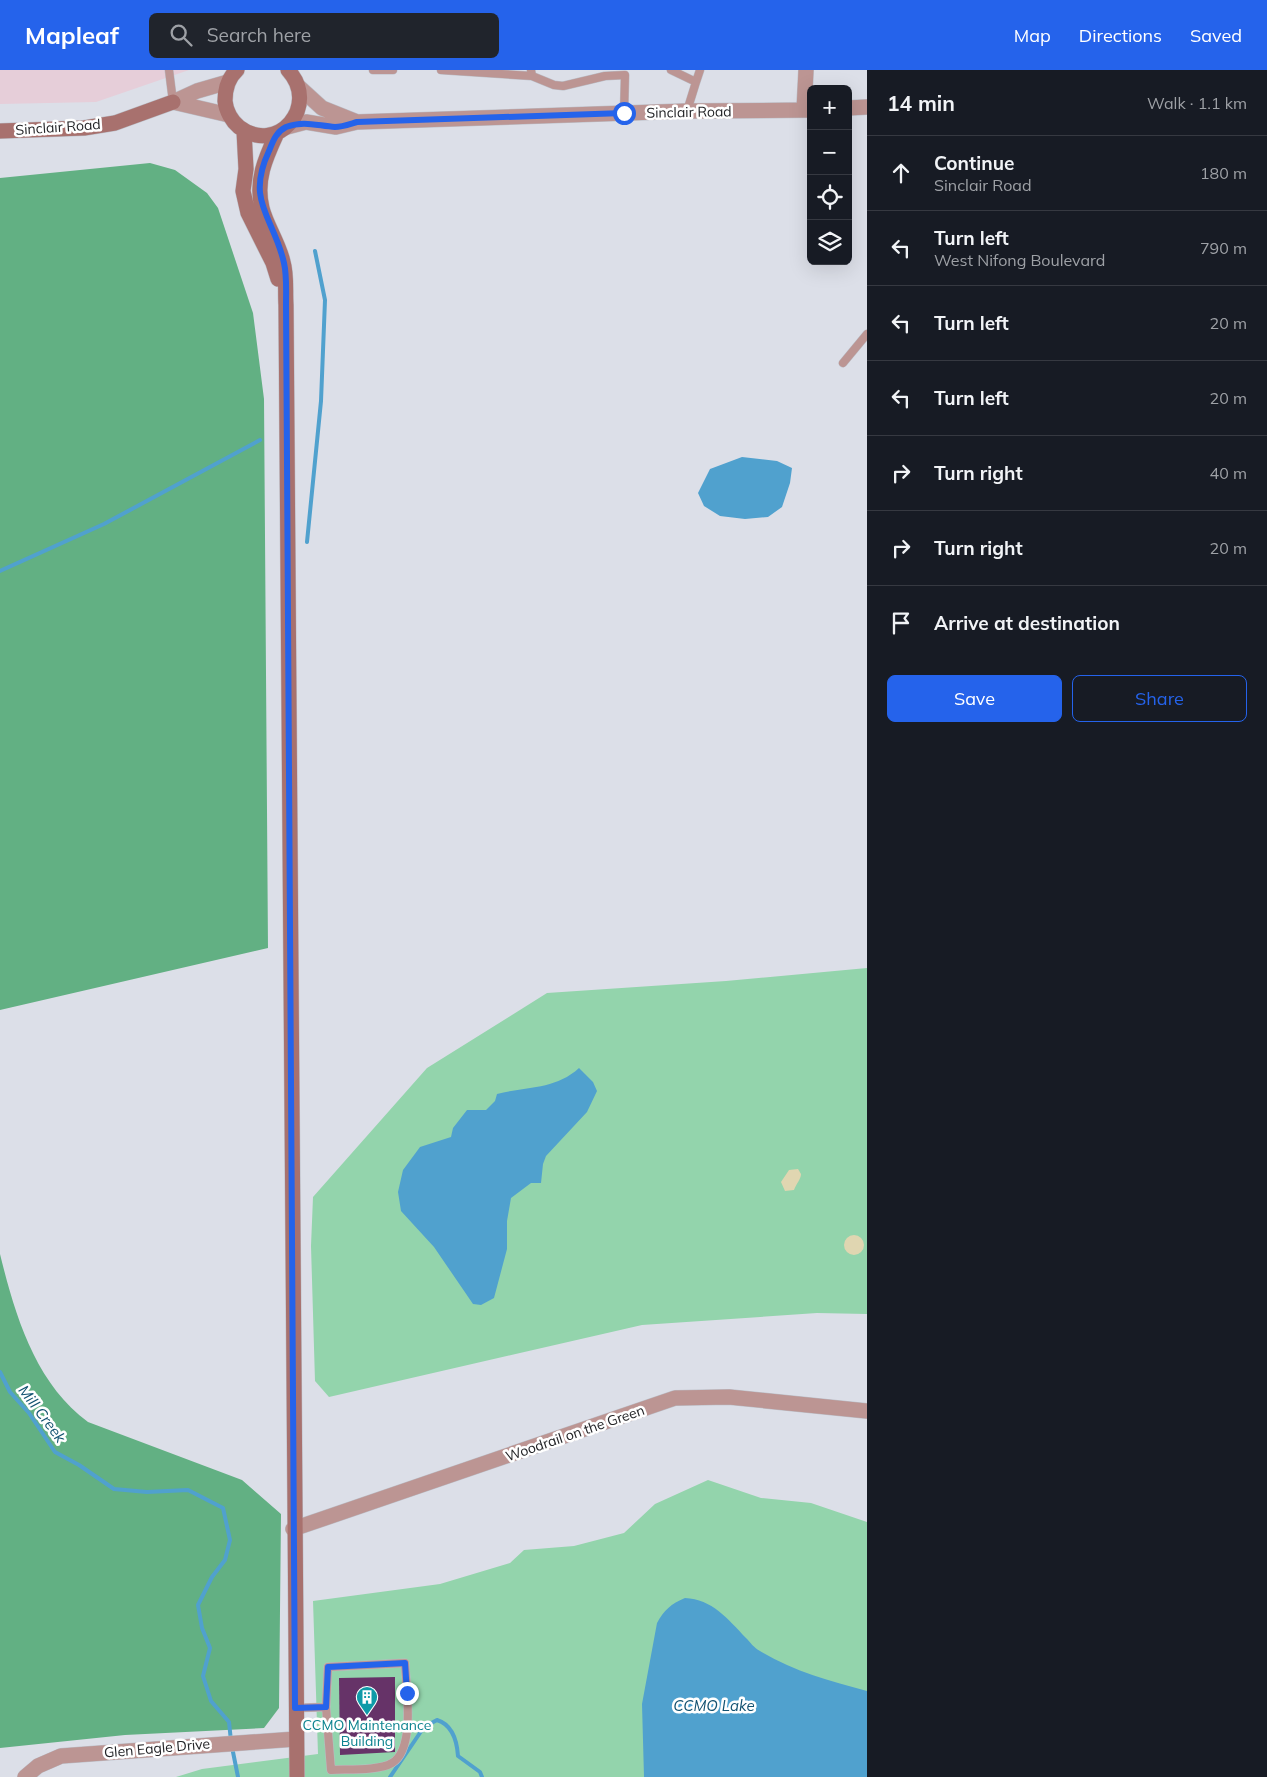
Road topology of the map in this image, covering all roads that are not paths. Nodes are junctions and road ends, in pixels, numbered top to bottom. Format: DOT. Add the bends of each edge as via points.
graph roads {
  1 [pos="169,70"];
  2 [pos="237,70"];
  3 [pos="373,70"];
  4 [pos="393,70"];
  5 [pos="441,70"];
  6 [pos="457,70"];
  7 [pos="671,70"];
  8 [pos="700,70"];
  9 [pos="806,70"];
  10 [pos="625,72"];
  11 [pos="532,73"];
  12 [pos="294,76"];
  13 [pos="228,82"];
  14 [pos="696,82"];
  15 [pos="173,102"];
  16 [pos="867,107"];
  17 [pos="852,108"];
  18 [pos="807,110"];
  19 [pos="686,111"];
  20 [pos="624,113"];
  21 [pos="229,115"];
  22 [pos="357,122"];
  23 [pos="282,130"];
  24 [pos="0,131"];
  25 [pos="244,131"];
  26 [pos="286,305"];
  27 [pos="867,334"];
  28 [pos="843,362"];
  29 [pos="867,1411"];
  30 [pos="294,1529"];
  31 [pos="326,1707"];
  32 [pos="295,1708"];
  33 [pos="296,1739"];
  34 [pos="25,1777"];
  35 [pos="297,1777"];
  1 -- 15 [label="lane"];
  2 -- 13 [label="main road"];
  3 -- 4 [label="lane"];
  5 -- 6 [label="lane"];
  6 -- 11 [label="lane"];
  7 -- 14 [label="lane"];
  8 -- 14 [label="lane"];
  9 -- 18 [label="street"];
  10 -- 11 [label="lane" via="563,86 554,85"];
  10 -- 20 [label="lane"];
  12 -- 22 [label="street, Sinclair Road" via="322,108"];
  12 -- 23 [label="main road" via="299,108"];
  13 -- 15 [label="street, Sinclair Road"];
  13 -- 21 [label="main road" via="225,99"];
  14 -- 19 [label="lane"];
  15 -- 21 [label="street"];
  15 -- 24 [label="main road, Sinclair Road" via="115,123 84,128"];
  16 -- 17 [label="street"];
  18 -- 19 [label="street, Sinclair Road"];
  19 -- 20 [label="street, Sinclair Road"];
  20 -- 22 [label="street, Sinclair Road"];
  21 -- 25 [label="main road"];
  22 -- 23 [label="street, Sinclair Road" via="336,127 306,122"];
  23 -- 25 [label="main road" via="266,136"];
  23 -- 26 [label="main road" via="264,162 260,184 262,209 284,264"];
  25 -- 26 [label="main road" via="246,169 243,190 248,213 273,263"];
  26 -- 30 [label="main road"];
  27 -- 28 [label="lane"];
  29 -- 30 [label="street, Woodrail on the Green" via="729,1397 675,1398"];
  30 -- 32 [label="main road"];
  31 -- 31 [label="lane" via="331,1770 393,1763 402,1751 408,1727 405,1663 328,1667"];
  31 -- 32 [label="lane"];
  32 -- 33 [label="main road"];
  33 -- 34 [label="street, Glen Eagle Drive" via="61,1756 38,1766"];
  33 -- 35 [label="main road"];
}
